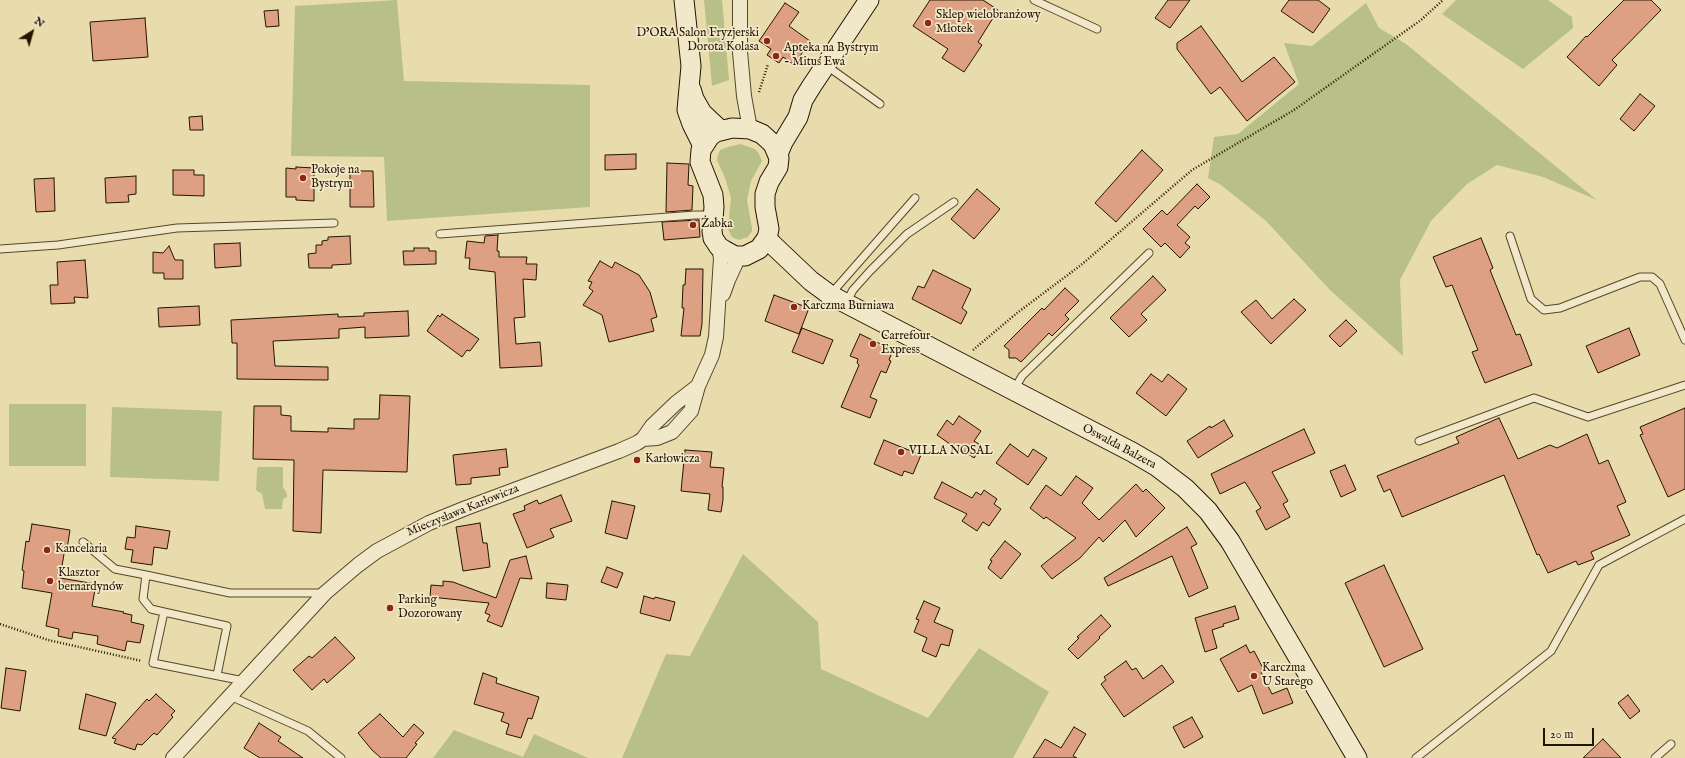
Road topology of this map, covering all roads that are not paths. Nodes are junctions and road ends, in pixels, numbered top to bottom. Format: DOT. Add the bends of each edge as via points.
graph roads {
  1 [pos="684,0"];
  2 [pos="740,0"];
  3 [pos="869,0"];
  4 [pos="1034,0"];
  5 [pos="1097,29"];
  6 [pos="825,65"];
  7 [pos="690,86"];
  8 [pos="803,100"];
  9 [pos="880,104"];
  10 [pos="741,130"];
  11 [pos="703,146"];
  12 [pos="778,154"];
  13 [pos="915,198"];
  14 [pos="954,202"];
  15 [pos="713,215"];
  16 [pos="334,223"];
  17 [pos="440,234"];
  18 [pos="1510,236"];
  19 [pos="719,247"];
  20 [pos="754,248"];
  21 [pos="0,250"];
  22 [pos="1149,253"];
  23 [pos="838,299"];
  24 [pos="718,309"];
  25 [pos="1685,340"];
  26 [pos="1685,385"];
  27 [pos="1014,390"];
  28 [pos="1419,441"];
  29 [pos="1685,519"];
  30 [pos="82,542"];
  31 [pos="146,575"];
  32 [pos="325,593"];
  33 [pos="164,612"];
  34 [pos="217,675"];
  35 [pos="244,681"];
  36 [pos="230,696"];
  37 [pos="1671,744"];
  38 [pos="173,758"];
  39 [pos="341,758"];
  40 [pos="1356,758"];
  41 [pos="1416,758"];
  42 [pos="1655,758"];
  1 -- 7 [label="street" via="691,66"];
  2 -- 10 [label="street" via="740,52 744,96"];
  3 -- 6 [label="street"];
  4 -- 5 [label="lane"];
  6 -- 8 [label="street"];
  6 -- 9 [label="lane"];
  7 -- 10 [label="street" via="698,106 707,118"];
  7 -- 11 [label="street" via="687,110"];
  8 -- 10 [label="street" via="785,119"];
  8 -- 12 [label="street" via="798,117"];
  10 -- 11 [label="street" via="710,136"];
  10 -- 12 [label="street" via="773,144"];
  11 -- 15 [label="street" via="700,162 712,191"];
  12 -- 20 [label="street" via="778,167 765,194 769,229"];
  13 -- 23 [label="lane"];
  14 -- 23 [label="lane" via="907,234 853,290"];
  15 -- 17 [label="lane"];
  15 -- 19 [label="street" via="712,234"];
  16 -- 21 [label="lane" via="177,228 58,245"];
  18 -- 25 [label="lane" via="1531,299 1544,310 1560,308 1640,277 1652,276 1660,284"];
  19 -- 20 [label="street, Oswalda Balzera" via="729,254"];
  19 -- 24 [label="street, Mieczysława Karłowicza" via="721,258"];
  20 -- 23 [label="street, Oswalda Balzera"];
  20 -- 24 [label="street, Mieczysława Karłowicza" via="728,280"];
  22 -- 27 [label="lane" via="1022,376"];
  23 -- 27 [label="street, Oswalda Balzera"];
  24 -- 32 [label="street, Mieczysława Karłowicza" via="712,355 698,386 652,426 644,439 619,451 429,523 377,551"];
  26 -- 28 [label="lane" via="1588,417 1534,398"];
  27 -- 40 [label="street, Oswalda Balzera" via="1144,458 1175,480 1201,504 1236,550"];
  29 -- 41 [label="lane" via="1599,565 1551,651"];
  30 -- 31 [label="lane" via="115,569"];
  31 -- 32 [label="lane" via="230,592"];
  31 -- 33 [label="lane" via="143,599 151,609"];
  32 -- 35 [label="street, Mieczysława Karłowicza"];
  33 -- 34 [label="lane" via="227,626"];
  33 -- 34 [label="lane" via="153,663"];
  34 -- 35 [label="lane"];
  35 -- 36 [label="street, Mieczysława Karłowicza"];
  36 -- 38 [label="street, Mieczysława Karłowicza"];
  36 -- 39 [label="lane" via="308,731"];
  37 -- 42 [label="lane"];
}
